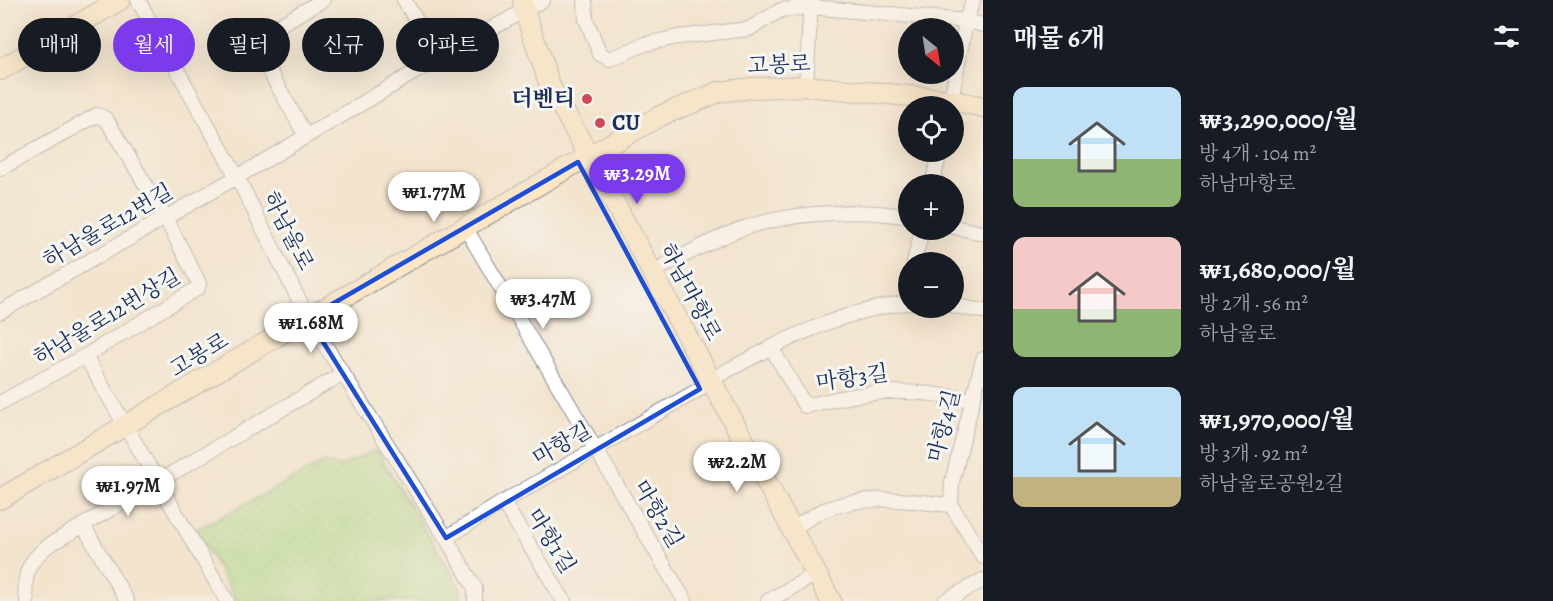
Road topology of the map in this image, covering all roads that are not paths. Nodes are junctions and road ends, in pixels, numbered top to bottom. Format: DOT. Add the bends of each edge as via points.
graph roads {
  1 [pos="120,0"];
  2 [pos="138,0"];
  3 [pos="323,0"];
  4 [pos="404,0"];
  5 [pos="543,0"];
  6 [pos="585,0"];
  7 [pos="973,0"];
  8 [pos="811,4"];
  9 [pos="519,6"];
  10 [pos="415,18"];
  11 [pos="499,19"];
  12 [pos="966,21"];
  13 [pos="983,25"];
  14 [pos="0,70"];
  15 [pos="415,72"];
  16 [pos="806,86"];
  17 [pos="952,96"];
  18 [pos="898,97"];
  19 [pos="964,105"];
  20 [pos="983,107"];
  21 [pos="306,136"];
  22 [pos="584,159"];
  23 [pos="0,169"];
  24 [pos="237,177"];
  25 [pos="898,215"];
  26 [pos="165,217"];
  27 [pos="465,227"];
  28 [pos="964,228"];
  29 [pos="983,233"];
  30 [pos="652,272"];
  31 [pos="898,304"];
  32 [pos="964,308"];
  33 [pos="983,311"];
  34 [pos="0,312"];
  35 [pos="308,318"];
  36 [pos="771,347"];
  37 [pos="85,357"];
  38 [pos="983,359"];
  39 [pos="342,374"];
  40 [pos="705,385"];
  41 [pos="972,399"];
  42 [pos="0,403"];
  43 [pos="127,426"];
  44 [pos="594,449"];
  45 [pos="158,481"];
  46 [pos="0,500"];
  47 [pos="503,502"];
  48 [pos="951,505"];
  49 [pos="82,525"];
  50 [pos="792,530"];
  51 [pos="446,538"];
  52 [pos="983,557"];
  53 [pos="807,579"];
  54 [pos="983,580"];
  55 [pos="27,601"];
  56 [pos="127,601"];
  57 [pos="227,601"];
  58 [pos="476,601"];
  59 [pos="564,601"];
  60 [pos="685,601"];
  61 [pos="768,601"];
  62 [pos="819,601"];
  63 [pos="831,601"];
  64 [pos="945,601"];
  1 -- 14 [label="main road"];
  2 -- 24 [label="street, 하남울로"];
  3 -- 21 [label="street" via="264,34 258,44 260,55"];
  4 -- 10 [label="street"];
  5 -- 9 [label="street, 하남울로12번길"];
  6 -- 8 [label="street" via="586,19 600,54 610,59 645,44 748,29 782,10"];
  7 -- 12 [label="street"];
  8 -- 12 [label="street"];
  8 -- 16 [label="street"];
  9 -- 11 [label="street, 하남울로12번길"];
  9 -- 22 [label="main road, 하남마항로" via="540,89"];
  12 -- 13 [label="street"];
  12 -- 17 [label="street"];
  15 -- 21 [label="street, 하남울로12번길"];
  16 -- 18 [label="main road, 고봉로"];
  16 -- 22 [label="main road, 고봉로" via="719,92 660,116"];
  19 -- 20 [label="main road, 고봉로"];
  21 -- 24 [label="street, 하남울로12번길"];
  22 -- 27 [label="main road, 고봉로"];
  22 -- 30 [label="main road, 하남마항로"];
  22 -- 40 [label="main road, 하남마항로"];
  23 -- 26 [label="street" via="102,115"];
  24 -- 26 [label="street, 하남울로12번길"];
  24 -- 35 [label="street, 하남울로"];
  25 -- 30 [label="street" via="841,212 780,219 733,232"];
  26 -- 34 [label="street, 하남울로12번길"];
  26 -- 37 [label="street, 하남울로12번상길" via="198,278 198,288"];
  27 -- 35 [label="main road, 고봉로"];
  27 -- 44 [label="street, 마항2길"];
  28 -- 29 [label="street"];
  30 -- 40 [label="main road, 하남마항로"];
  31 -- 36 [label="street, 마항길" via="822,323"];
  32 -- 33 [label="street"];
  35 -- 39 [label="street, 하남울로"];
  35 -- 43 [label="main road, 고봉로"];
  36 -- 40 [label="street, 마항길"];
  36 -- 41 [label="street, 마항3길" via="805,406 885,392 923,392"];
  37 -- 42 [label="street, 하남울로12번상길"];
  37 -- 43 [label="street"];
  38 -- 41 [label="street, 마항4길"];
  39 -- 45 [label="street"];
  39 -- 51 [label="street, 하남울로"];
  40 -- 44 [label="street, 마항길"];
  40 -- 50 [label="main road, 하남마항로"];
  40 -- 53 [label="main road, 하남마항로"];
  41 -- 48 [label="street, 마항4길" via="952,482"];
  43 -- 45 [label="street"];
  43 -- 46 [label="main road, 고봉로"];
  44 -- 47 [label="street, 마항길"];
  44 -- 60 [label="street, 마항2길"];
  45 -- 49 [label="street"];
  45 -- 57 [label="street"];
  47 -- 51 [label="street, 마항길"];
  47 -- 59 [label="street, 마항1길"];
  48 -- 50 [label="street" via="871,498 823,511"];
  48 -- 52 [label="street"];
  49 -- 55 [label="street" via="48,545 32,561 24,586"];
  49 -- 56 [label="street"];
  50 -- 63 [label="main road, 하남마항로"];
  51 -- 58 [label="street, 하남울로" via="475,588"];
  53 -- 61 [label="street"];
  53 -- 62 [label="main road, 하남마항로"];
  54 -- 64 [label="street"];
}
